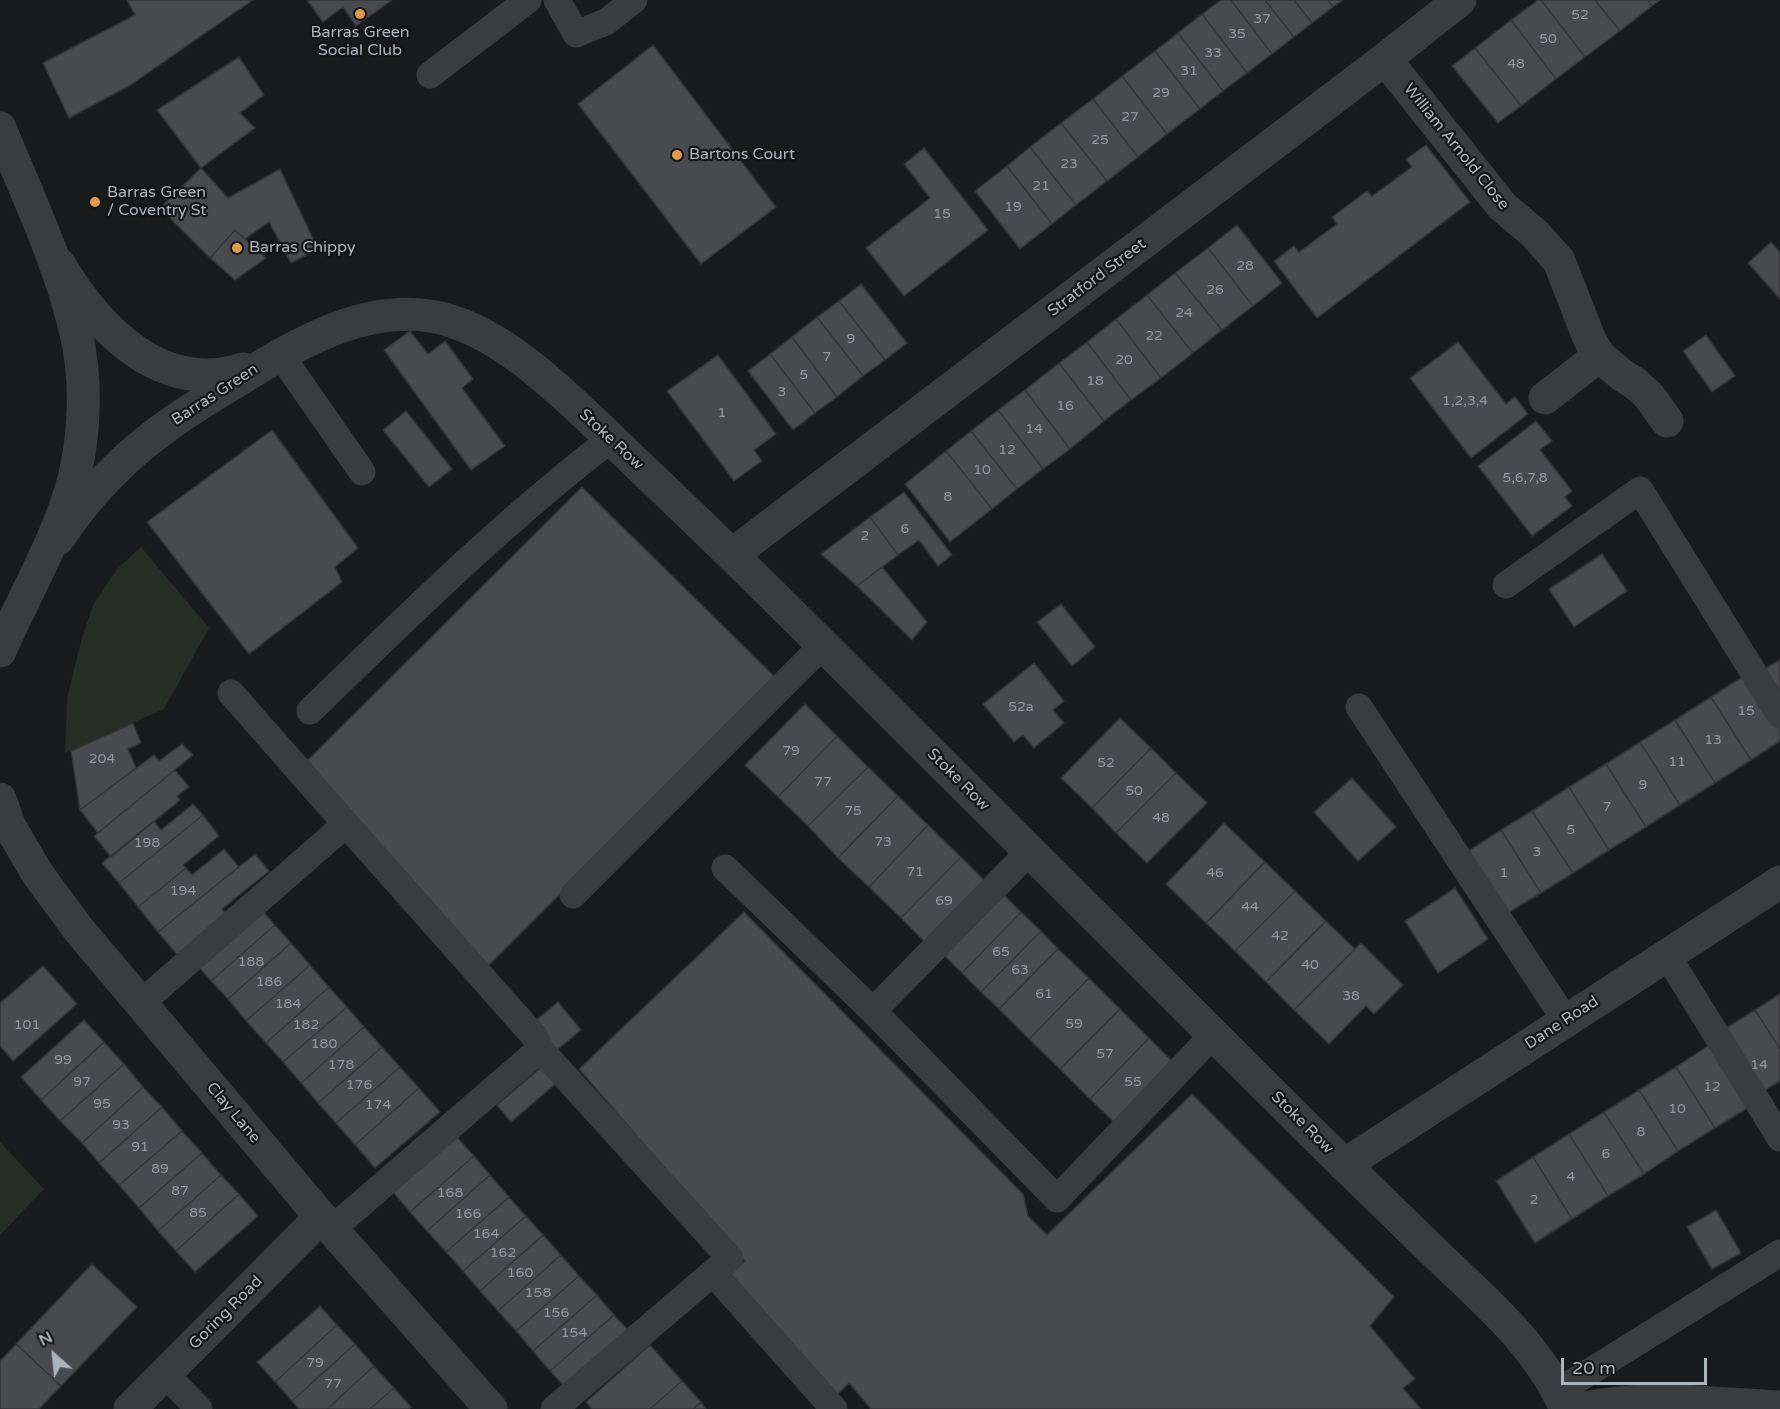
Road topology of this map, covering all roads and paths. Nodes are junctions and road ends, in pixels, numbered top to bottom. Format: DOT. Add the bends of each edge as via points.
graph roads {
  1 [pos="528,0"];
  2 [pos="557,0"];
  3 [pos="634,0"];
  4 [pos="1451,3"];
  5 [pos="1385,59"];
  6 [pos="430,75"];
  7 [pos="0,128"];
  8 [pos="47,244"];
  9 [pos="1599,356"];
  10 [pos="275,357"];
  11 [pos="1545,398"];
  12 [pos="1667,421"];
  13 [pos="610,439"];
  14 [pos="362,472"];
  15 [pos="733,554"];
  16 [pos="44,560"];
  17 [pos="1506,585"];
  18 [pos="823,645"];
  19 [pos="0,651"];
  20 [pos="231,693"];
  21 [pos="1359,707"];
  22 [pos="310,711"];
  23 [pos="1780,715"];
  24 [pos="0,799"];
  25 [pos="346,824"];
  26 [pos="1030,852"];
  27 [pos="725,868"];
  28 [pos="1780,882"];
  29 [pos="573,895"];
  30 [pos="1667,955"];
  31 [pos="141,1003"];
  32 [pos="873,1011"];
  33 [pos="1566,1021"];
  34 [pos="1214,1035"];
  35 [pos="540,1049"];
  36 [pos="1780,1138"];
  37 [pos="1344,1165"];
  38 [pos="327,1223"];
  39 [pos="1780,1254"];
  40 [pos="713,1273"];
  41 [pos="165,1374"];
  42 [pos="1568,1403"];
  43 [pos="1780,1407"];
  44 [pos="130,1409"];
  45 [pos="199,1409"];
  46 [pos="491,1409"];
  47 [pos="554,1409"];
  48 [pos="834,1409"];
  1 -- 6 [label="lane"];
  2 -- 3 [label="lane" via="576,34 606,22"];
  4 -- 5 [label="street, Stratford Street"];
  5 -- 9 [label="street, William Arnold Close" via="1502,206 1535,234 1558,261"];
  5 -- 15 [label="street, Stratford Street"];
  7 -- 8 [label="street, Barras Green"];
  8 -- 10 [label="street, Barras Green" via="94,314 145,359 200,376 235,372"];
  8 -- 16 [label="street, Barras Green" via="77,335 82,407 74,478"];
  9 -- 11 [label="street"];
  9 -- 12 [label="street, William Arnold Close" via="1649,396"];
  10 -- 13 [label="street, Stoke Row" via="305,340 381,316 418,315 449,320 518,357 554,385"];
  10 -- 14 [label="lane"];
  10 -- 16 [label="street, Barras Green" via="159,432 126,459 92,493"];
  13 -- 15 [label="street, Stoke Row"];
  13 -- 22 [label="lane" via="454,573"];
  15 -- 18 [label="street, Stoke Row"];
  16 -- 19 [label="street, Barras Green"];
  17 -- 23 [label="lane" via="1640,490"];
  18 -- 26 [label="street, Stoke Row"];
  18 -- 29 [label="lane"];
  20 -- 25 [label="lane"];
  21 -- 33 [label="lane"];
  24 -- 31 [label="street, Clay Lane" via="9,825 37,873"];
  25 -- 31 [label="lane"];
  25 -- 35 [label="lane" via="535,1037"];
  26 -- 32 [label="lane"];
  26 -- 34 [label="street, Stoke Row"];
  27 -- 32 [label="lane"];
  28 -- 30 [label="street, Dane Road"];
  30 -- 33 [label="street, Dane Road"];
  30 -- 36 [label="lane"];
  31 -- 38 [label="street, Clay Lane"];
  32 -- 34 [label="lane" via="1058,1198"];
  33 -- 37 [label="street, Dane Road"];
  34 -- 37 [label="street, Stoke Row"];
  35 -- 38 [label="lane"];
  35 -- 40 [label="lane" via="730,1257"];
  37 -- 42 [label="street, Stoke Row" via="1534,1352"];
  38 -- 41 [label="street, Goring Road"];
  38 -- 46 [label="street, Clay Lane"];
  39 -- 42 [label="lane"];
  40 -- 47 [label="lane"];
  40 -- 48 [label="lane"];
  41 -- 44 [label="street, Goring Road"];
  41 -- 45 [label="lane"];
  42 -- 43 [label="street" via="1594,1406 1653,1400"];
}
